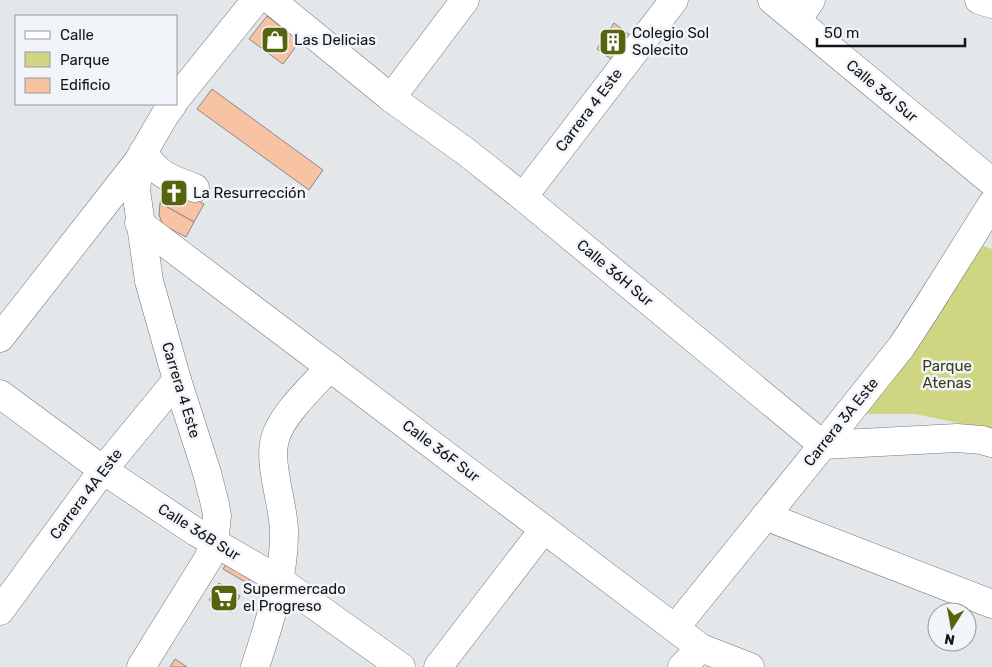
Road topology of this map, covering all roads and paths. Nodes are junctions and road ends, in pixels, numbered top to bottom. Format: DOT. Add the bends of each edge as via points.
graph roads {
  1 [pos="465,0"];
  2 [pos="674,0"];
  3 [pos="772,0"];
  4 [pos="979,0"];
  5 [pos="253,2"];
  6 [pos="992,4"];
  7 [pos="804,10"];
  8 [pos="178,97"];
  9 [pos="390,98"];
  10 [pos="172,105"];
  11 [pos="142,155"];
  12 [pos="992,182"];
  13 [pos="195,188"];
  14 [pos="522,197"];
  15 [pos="992,204"];
  16 [pos="139,223"];
  17 [pos="984,233"];
  18 [pos="0,338"];
  19 [pos="330,367"];
  20 [pos="177,380"];
  21 [pos="0,394"];
  22 [pos="992,443"];
  23 [pos="823,446"];
  24 [pos="102,470"];
  25 [pos="765,516"];
  26 [pos="544,529"];
  27 [pos="214,543"];
  28 [pos="279,580"];
  29 [pos="992,604"];
  30 [pos="0,611"];
  31 [pos="675,628"];
  32 [pos="701,648"];
  33 [pos="141,667"];
  34 [pos="255,667"];
  35 [pos="401,667"];
  36 [pos="438,667"];
  37 [pos="682,667"];
  38 [pos="750,667"];
  1 -- 9 [label="street"];
  2 -- 14 [label="street, Carrera 4 Este"];
  3 -- 7 [label="street, Calle 36I Sur"];
  4 -- 6 [label="street"];
  5 -- 8 [label="street"];
  5 -- 9 [label="street, Calle 36H Sur"];
  7 -- 12 [label="street, Calle 36I Sur"];
  9 -- 14 [label="street, Calle 36H Sur" via="465,151"];
  10 -- 11 [label="street, Carrera 4 Este"];
  11 -- 13 [label="street" via="168,177"];
  11 -- 16 [label="street, Carrera 4 Este" via="136,190"];
  11 -- 18 [label="street"];
  14 -- 23 [label="street, Calle 36H Sur"];
  15 -- 17 [label="street, Carrera 3A Este"];
  16 -- 19 [label="street, Calle 36F Sur"];
  16 -- 20 [label="street, Carrera 4 Este" via="149,281"];
  17 -- 23 [label="street, Carrera 3A Este" via="902,346"];
  19 -- 26 [label="street, Calle 36F Sur"];
  19 -- 28 [label="street" via="288,415 275,440 273,458 284,533"];
  20 -- 24 [label="street, Carrera 4A Este"];
  20 -- 27 [label="street, Carrera 4 Este" via="215,504"];
  21 -- 24 [label="street, Calle 36B Sur"];
  22 -- 23 [label="street" via="957,438"];
  23 -- 25 [label="street, Carrera 3A Este"];
  24 -- 27 [label="street, Calle 36B Sur"];
  24 -- 30 [label="street, Carrera 4A Este"];
  25 -- 29 [label="street"];
  25 -- 31 [label="street, Carrera 3A Este"];
  26 -- 31 [label="street, Calle 36F Sur"];
  26 -- 36 [label="street"];
  27 -- 28 [label="street, Calle 36B Sur"];
  27 -- 33 [label="street, Carrera 4 Este" via="208,560"];
  28 -- 34 [label="street"];
  28 -- 35 [label="street, Calle 36B Sur"];
  31 -- 32 [label="street, Calle 36F Sur"];
  32 -- 37 [label="street"];
  32 -- 38 [label="street, Calle 36F Sur"];
}
